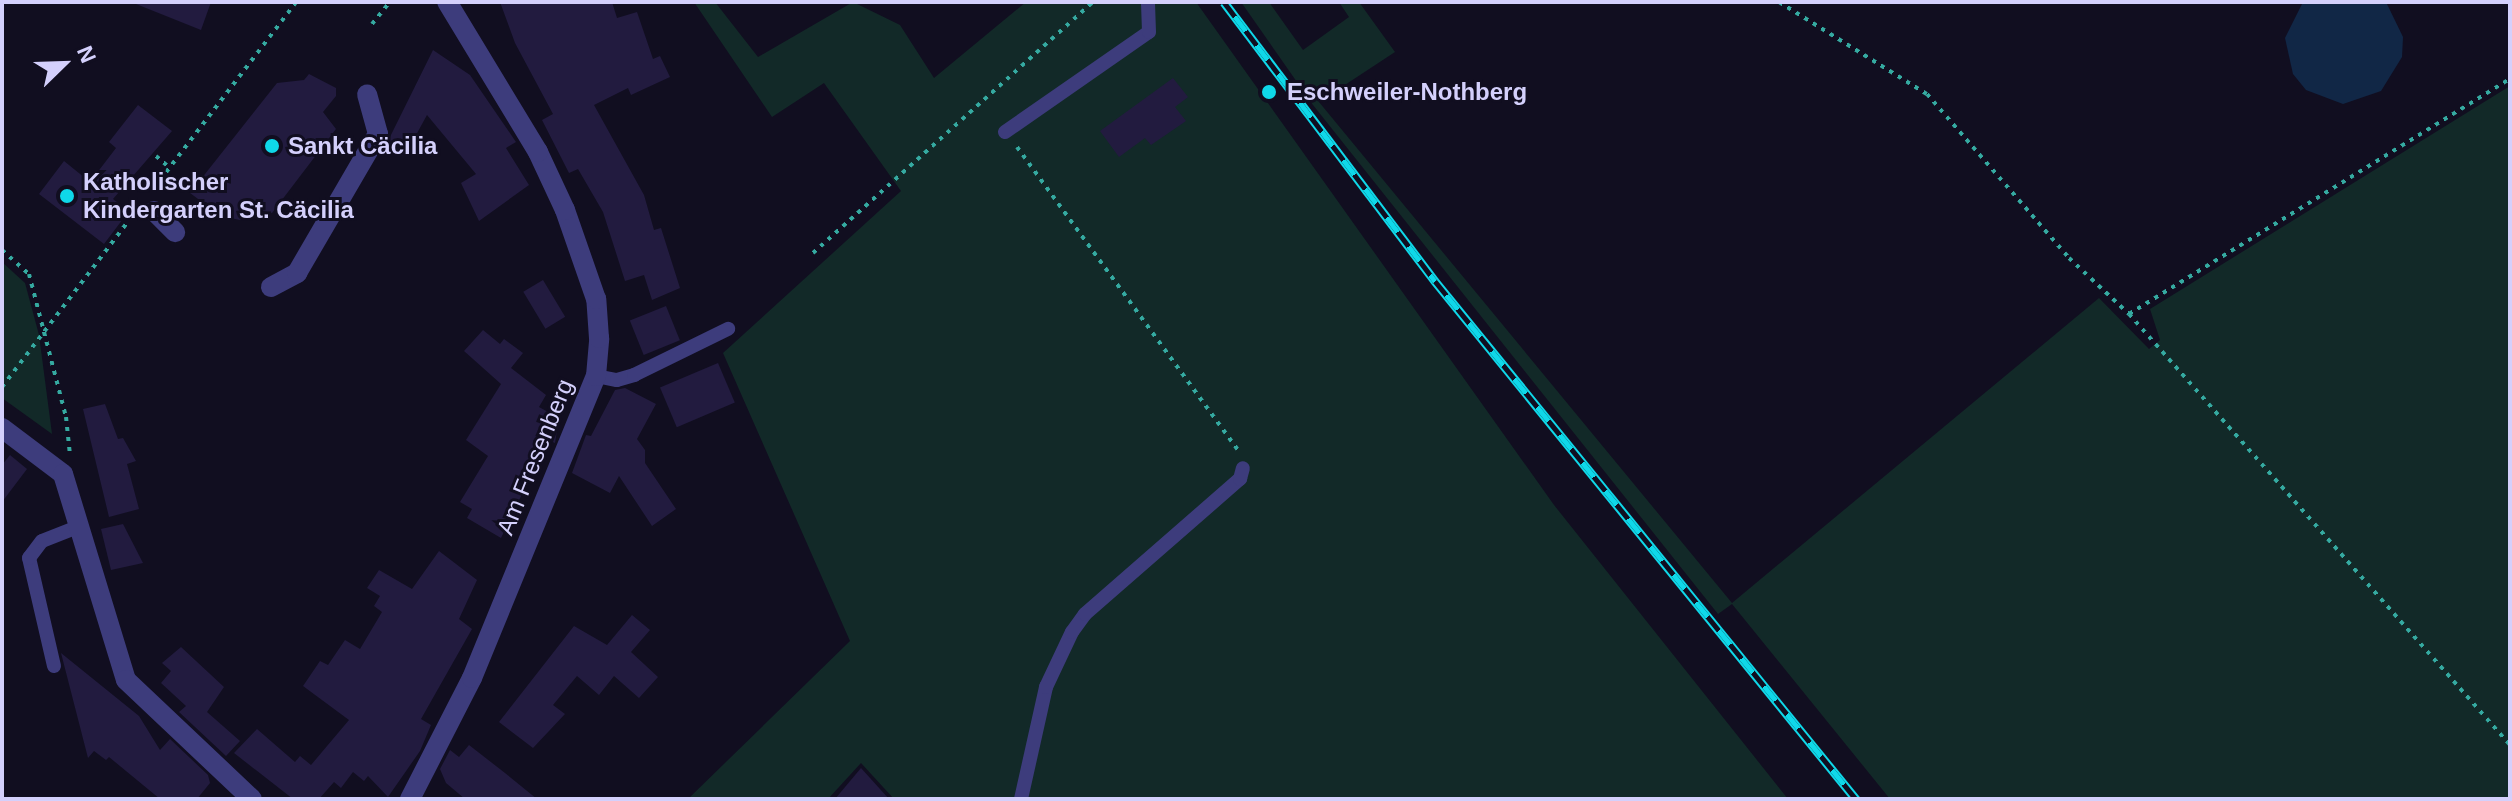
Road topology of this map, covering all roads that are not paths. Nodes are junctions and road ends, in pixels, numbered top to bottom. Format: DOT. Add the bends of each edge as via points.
graph roads {
  1 [pos="447,2"];
  2 [pos="1148,2"];
  3 [pos="367,94"];
  4 [pos="1005,132"];
  5 [pos="149,206"];
  6 [pos="175,232"];
  7 [pos="271,287"];
  8 [pos="728,329"];
  9 [pos="596,376"];
  10 [pos="2,428"];
  11 [pos="1243,468"];
  12 [pos="80,526"];
  13 [pos="54,666"];
  14 [pos="252,799"];
  15 [pos="410,799"];
  16 [pos="1021,799"];
  1 -- 9 [label="street, Am Fresenberg" via="538,152 565,210 596,299"];
  2 -- 4 [label="lane" via="1149,32"];
  3 -- 7 [label="street" via="378,134 297,273"];
  5 -- 6 [label="street"];
  8 -- 9 [label="lane" via="634,375 617,380"];
  9 -- 15 [label="street, Am Fresenberg" via="472,678"];
  10 -- 12 [label="street" via="63,474"];
  11 -- 16 [label="lane" via="1240,479 1085,614 1072,632 1046,687"];
  12 -- 13 [label="lane" via="42,541 29,558"];
  12 -- 14 [label="street" via="126,680"];
}
